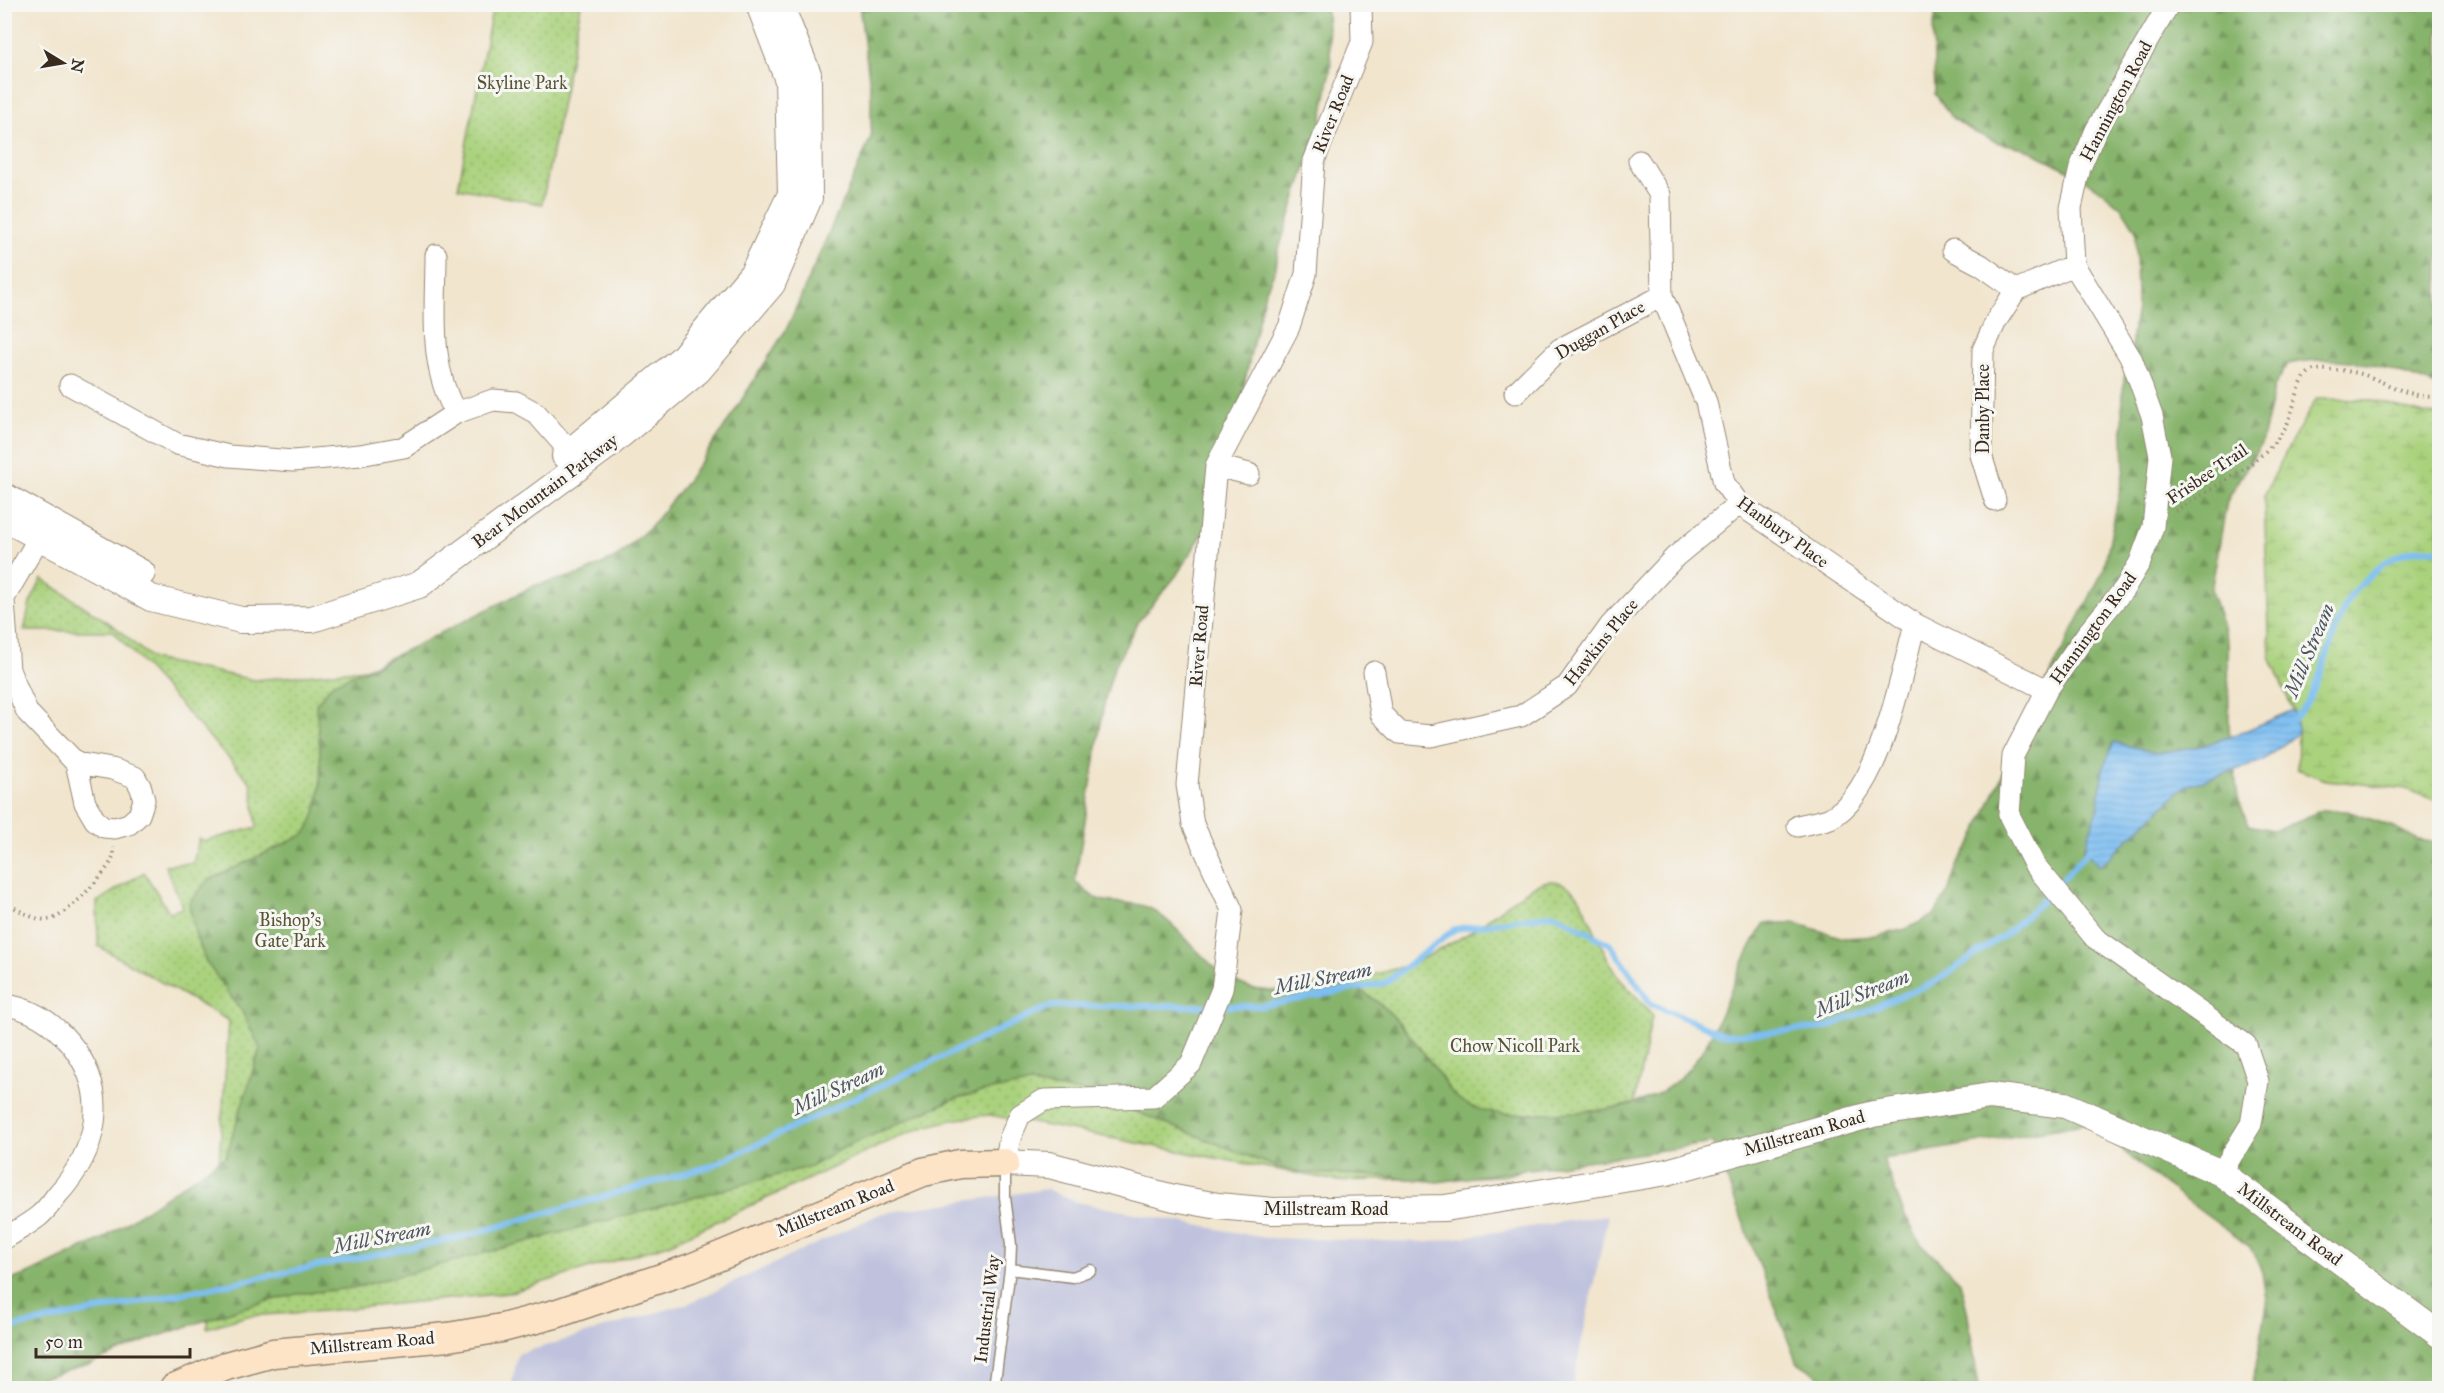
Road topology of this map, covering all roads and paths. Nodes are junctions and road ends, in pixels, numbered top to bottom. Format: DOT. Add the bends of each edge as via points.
graph roads {
  1 [pos="759,4"];
  2 [pos="780,4"];
  3 [pos="1361,4"];
  4 [pos="2169,4"];
  5 [pos="1639,161"];
  6 [pos="1953,250"];
  7 [pos="436,255"];
  8 [pos="2074,265"];
  9 [pos="2016,290"];
  10 [pos="1662,296"];
  11 [pos="70,385"];
  12 [pos="1515,393"];
  13 [pos="2439,397"];
  14 [pos="456,413"];
  15 [pos="576,458"];
  16 [pos="1216,466"];
  17 [pos="1249,474"];
  18 [pos="4,496"];
  19 [pos="1995,500"];
  20 [pos="1739,504"];
  21 [pos="4,518"];
  22 [pos="2153,527"];
  23 [pos="44,529"];
  24 [pos="4,600"];
  25 [pos="1916,624"];
  26 [pos="1374,672"];
  27 [pos="2047,690"];
  28 [pos="76,763"];
  29 [pos="1798,826"];
  30 [pos="115,828"];
  31 [pos="4,902"];
  32 [pos="4,1005"];
  33 [pos="1005,1163"];
  34 [pos="2221,1173"];
  35 [pos="4,1239"];
  36 [pos="1010,1269"];
  37 [pos="1091,1270"];
  38 [pos="2439,1335"];
  39 [pos="174,1389"];
  40 [pos="993,1389"];
  1 -- 15 [label="street, Bear Mountain Parkway" via="788,80 791,194 753,273 689,350"];
  2 -- 15 [label="street, Bear Mountain Parkway" via="808,74 809,198 772,284 698,372"];
  3 -- 16 [label="street, River Road" via="1362,42 1314,161 1303,284 1289,327"];
  4 -- 8 [label="street, Hannington Road" via="2096,130 2080,168 2071,208"];
  5 -- 10 [label="street, Hanbury Place" via="1660,195"];
  6 -- 9 [label="street"];
  7 -- 14 [label="street" via="435,348 442,386"];
  8 -- 9 [label="street"];
  8 -- 22 [label="street, Hannington Road" via="2132,360 2152,416 2160,456"];
  9 -- 19 [label="street, Danby Place" via="1983,350 1981,455"];
  10 -- 12 [label="street, Duggan Place" via="1560,349"];
  10 -- 20 [label="street, Hanbury Place" via="1706,402 1724,483"];
  11 -- 14 [label="street" via="177,444 229,456 293,461 404,447"];
  13 -- 22 [label="path, Frisbee Trail" via="2415,396 2367,376 2337,369 2311,370 2303,377 2285,429 2267,448 2245,468"];
  14 -- 15 [label="street" via="493,400 516,402 536,412"];
  15 -- 23 [label="street, Bear Mountain Parkway" via="407,572 313,603 242,604 160,584"];
  16 -- 17 [label="street"];
  16 -- 33 [label="street, River Road" via="1187,785 1193,824 1232,910 1222,989 1191,1064 1154,1098 1044,1100 1020,1115"];
  18 -- 23 [label="street, Bear Mountain Parkway"];
  20 -- 25 [label="street, Hanbury Place"];
  20 -- 26 [label="street, Hawkins Place" via="1675,557 1610,626 1567,686 1521,716 1431,736 1400,734 1381,714"];
  21 -- 23 [label="street, Bear Mountain Parkway"];
  22 -- 27 [label="street, Hannington Road" via="2140,562 2124,589"];
  23 -- 24 [label="street"];
  24 -- 28 [label="street" via="9,669 27,712"];
  25 -- 27 [label="street, Hanbury Place"];
  25 -- 29 [label="street" via="1881,747 1856,796 1830,818"];
  27 -- 34 [label="street, Hannington Road" via="2013,756 2009,814 2034,864 2095,938 2246,1045 2258,1081 2251,1124"];
  28 -- 30 [label="street" via="85,803 94,820"];
  28 -- 30 [label="street" via="135,777 144,800 139,815 129,824"];
  30 -- 31 [label="path" via="114,858 66,910 40,919"];
  32 -- 35 [label="street" via="21,1007 56,1027 82,1058 95,1097 93,1136 74,1177 40,1215"];
  33 -- 34 [label="street, Millstream Road" via="1049,1165 1218,1206 1272,1211 1445,1208 1667,1172 1873,1114 1990,1096 2065,1105"];
  33 -- 36 [label="lane, Industrial Way"];
  33 -- 39 [label="main road, Millstream Road" via="960,1164 923,1172 691,1268 555,1314 448,1337 273,1353 226,1366"];
  34 -- 38 [label="street, Millstream Road"];
  36 -- 37 [label="lane" via="1073,1277"];
  36 -- 40 [label="lane, Industrial Way"];
}
